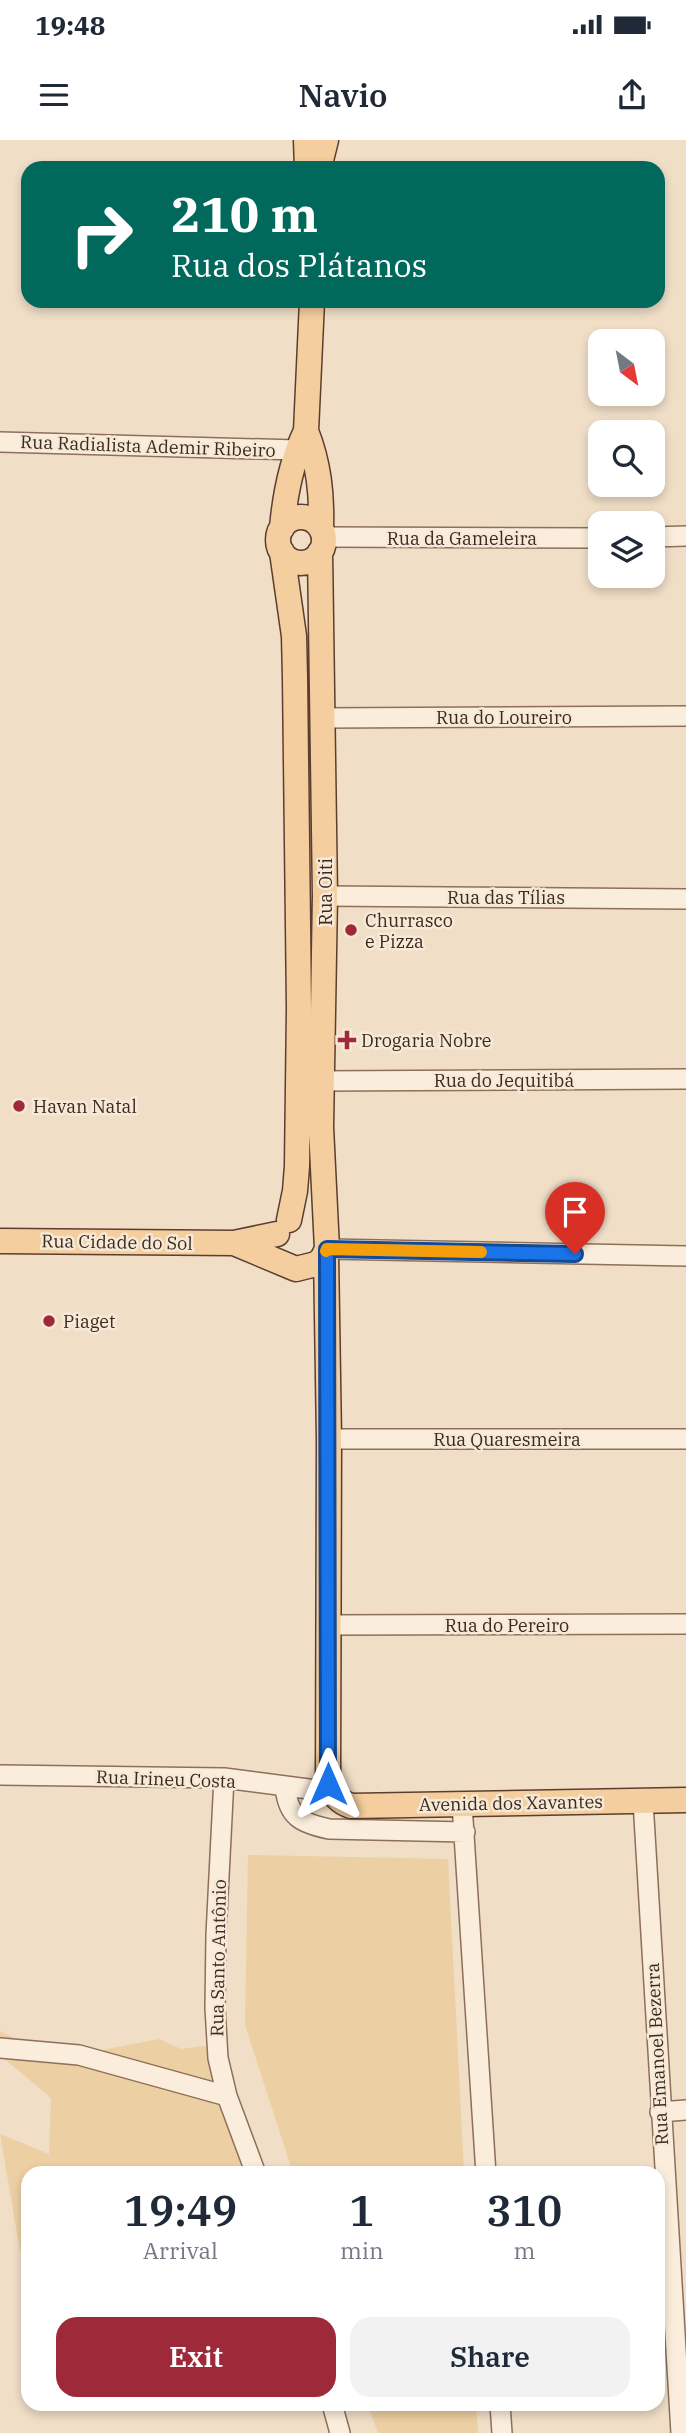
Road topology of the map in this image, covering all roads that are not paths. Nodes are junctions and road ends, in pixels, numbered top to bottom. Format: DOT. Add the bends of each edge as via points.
graph roads {
  1 [pos="306,140"];
  2 [pos="326,140"];
  3 [pos="307,161"];
  4 [pos="321,161"];
  5 [pos="311,308"];
  6 [pos="301,441"];
  7 [pos="0,442"];
  8 [pos="282,528"];
  9 [pos="686,536"];
  10 [pos="665,537"];
  11 [pos="588,538"];
  12 [pos="322,540"];
  13 [pos="282,552"];
  14 [pos="686,716"];
  15 [pos="322,718"];
  16 [pos="325,896"];
  17 [pos="686,899"];
  18 [pos="686,1079"];
  19 [pos="321,1081"];
  20 [pos="283,1227"];
  21 [pos="0,1241"];
  22 [pos="234,1243"];
  23 [pos="326,1244"];
  24 [pos="686,1256"];
  25 [pos="292,1267"];
  26 [pos="325,1321"];
  27 [pos="329,1439"];
  28 [pos="686,1439"];
  29 [pos="686,1624"];
  30 [pos="329,1625"];
  31 [pos="0,1775"];
  32 [pos="224,1778"];
  33 [pos="285,1787"];
  34 [pos="335,1796"];
  35 [pos="686,1800"];
  36 [pos="643,1801"];
  37 [pos="462,1804"];
  38 [pos="465,1832"];
  39 [pos="0,2048"];
  40 [pos="227,2096"];
  41 [pos="686,2109"];
  42 [pos="660,2112"];
  43 [pos="253,2166"];
  44 [pos="486,2166"];
  45 [pos="664,2166"];
  46 [pos="665,2188"];
  47 [pos="334,2411"];
  48 [pos="500,2411"];
  49 [pos="340,2433"];
  50 [pos="502,2433"];
  51 [pos="681,2433"];
  1 -- 3 [label="main road"];
  2 -- 4 [label="main road"];
  5 -- 6 [label="main road, Rua Oiti"];
  6 -- 7 [label="street, Rua Radialista Ademir Ribeiro"];
  6 -- 8 [label="main road, Rua Oiti"];
  6 -- 12 [label="main road, Rua Oiti" via="315,453 320,475"];
  8 -- 12 [label="main road" via="302,517 315,522"];
  8 -- 13 [label="main road" via="278,538"];
  9 -- 10 [label="street"];
  11 -- 12 [label="street, Rua da Gameleira"];
  12 -- 13 [label="main road" via="316,558 303,563"];
  12 -- 15 [label="main road, Rua Oiti"];
  13 -- 20 [label="main road, Rua Oiti" via="294,636 298,912 297,1166 295,1192"];
  14 -- 15 [label="street, Rua do Loureiro"];
  15 -- 16 [label="main road, Rua Oiti"];
  16 -- 17 [label="street, Rua das Tílias"];
  16 -- 19 [label="main road, Rua Oiti"];
  18 -- 19 [label="street, Rua do Jequitibá"];
  19 -- 23 [label="main road, Rua Oiti"];
  20 -- 22 [label="main road, Rua Cidade do Sol"];
  20 -- 23 [label="main road" via="302,1217 316,1221"];
  20 -- 25 [label="main road" via="276,1245 279,1256"];
  21 -- 22 [label="main road, Rua Cidade do Sol"];
  22 -- 25 [label="main road, Rua Cidade do Sol"];
  23 -- 24 [label="street"];
  23 -- 25 [label="main road" via="316,1264"];
  23 -- 26 [label="main road, Rua Oiti"];
  25 -- 26 [label="main road, Rua Oiti"];
  26 -- 27 [label="main road, Rua Oiti"];
  27 -- 28 [label="street, Rua Quaresmeira"];
  27 -- 30 [label="main road, Rua Oiti"];
  29 -- 30 [label="street, Rua do Pereiro"];
  30 -- 34 [label="main road, Rua Oiti" via="328,1784"];
  31 -- 32 [label="street, Rua Irineu Costa"];
  32 -- 33 [label="street, Rua Irineu Costa"];
  32 -- 40 [label="street, Rua Santo Antônio" via="215,2008 218,2058"];
  33 -- 34 [label="street, Rua Irineu Costa"];
  33 -- 38 [label="street, Avenida dos Xavantes" via="292,1813 310,1825"];
  34 -- 37 [label="main road, Avenida dos Xavantes" via="351,1806"];
  35 -- 36 [label="main road, Avenida dos Xavantes"];
  36 -- 37 [label="main road, Avenida dos Xavantes"];
  36 -- 42 [label="street, Rua Emanoel Bezerra"];
  37 -- 38 [label="street"];
  38 -- 44 [label="street"];
  39 -- 40 [label="street" via="79,2055"];
  40 -- 43 [label="street, Rua Santo Antônio"];
  41 -- 42 [label="street"];
  42 -- 45 [label="street, Rua Emanoel Bezerra"];
  46 -- 51 [label="street, Rua Emanoel Bezerra"];
  47 -- 49 [label="street"];
  48 -- 50 [label="street"];
}
